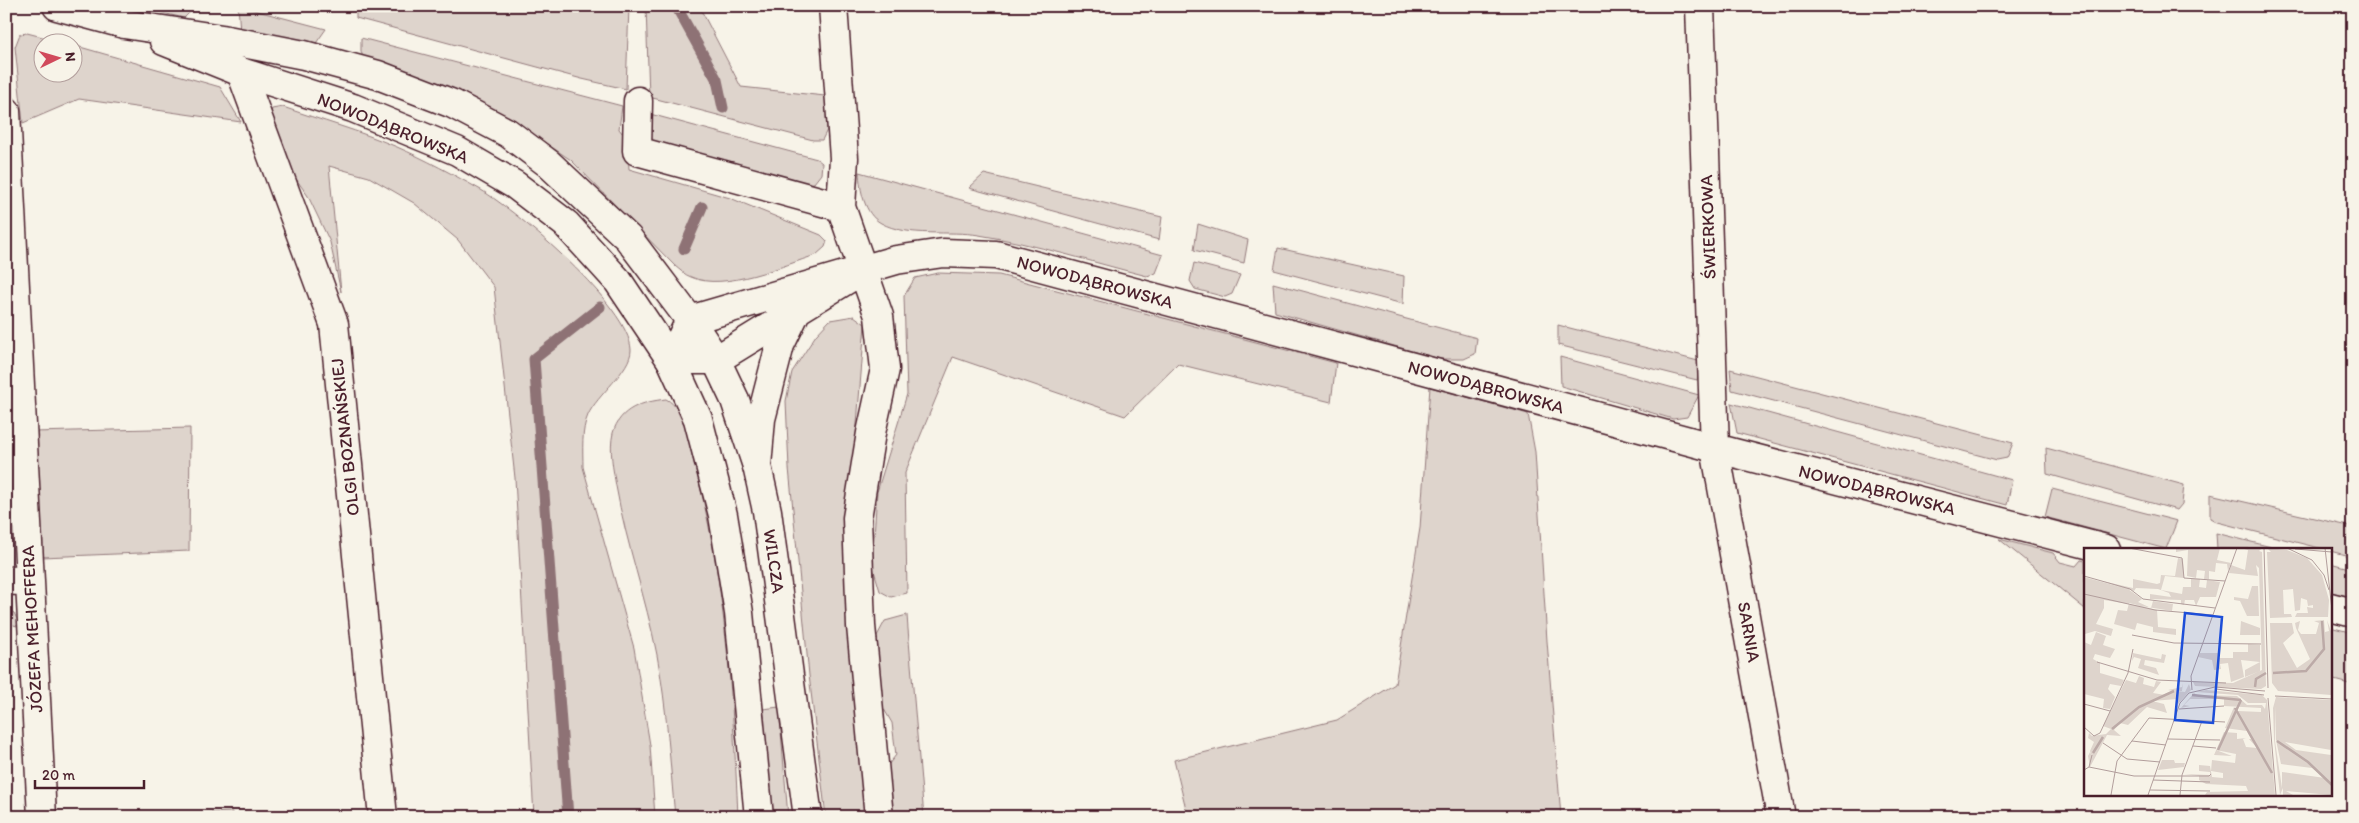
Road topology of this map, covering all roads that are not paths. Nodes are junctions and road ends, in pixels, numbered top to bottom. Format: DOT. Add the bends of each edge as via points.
graph roads {
  1 [pos="57,6"];
  2 [pos="833,6"];
  3 [pos="1700,6"];
  4 [pos="124,24"];
  5 [pos="241,72"];
  6 [pos="638,102"];
  7 [pos="6,111"];
  8 [pos="841,207"];
  9 [pos="864,269"];
  10 [pos="797,310"];
  11 [pos="690,320"];
  12 [pos="671,360"];
  13 [pos="716,360"];
  14 [pos="1715,448"];
  15 [pos="757,466"];
  16 [pos="2102,548"];
  17 [pos="18,581"];
  18 [pos="2332,608"];
  19 [pos="2353,613"];
  20 [pos="42,817"];
  21 [pos="383,817"];
  22 [pos="759,817"];
  23 [pos="808,817"];
  24 [pos="879,817"];
  25 [pos="1781,817"];
  1 -- 4 [label="street, NOWODĄBROWSKA"];
  2 -- 8 [label="street" via="844,158"];
  3 -- 14 [label="street, ŚWIERKOWA"];
  4 -- 5 [label="street, NOWODĄBROWSKA"];
  4 -- 11 [label="street, NOWODĄBROWSKA" via="304,55 378,75 454,104 508,133 549,164 628,238"];
  5 -- 12 [label="street, NOWODĄBROWSKA" via="353,108 457,151 515,185 566,224 612,274"];
  5 -- 21 [label="street, OLGI BOZNAŃSKIEJ" via="334,324"];
  6 -- 8 [label="street" via="637,151"];
  7 -- 17 [label="street, JÓZEFA MEHOFFERA"];
  8 -- 9 [label="street"];
  9 -- 10 [label="street, NOWODĄBROWSKA"];
  9 -- 11 [label="street, NOWODĄBROWSKA"];
  9 -- 14 [label="street, NOWODĄBROWSKA" via="943,253 996,255"];
  9 -- 24 [label="street" via="879,316 885,369 857,518 861,626"];
  10 -- 13 [label="street, NOWODĄBROWSKA"];
  10 -- 15 [label="street" via="780,345 761,419"];
  11 -- 12 [label="street"];
  11 -- 13 [label="street, WILCZA"];
  12 -- 13 [label="street"];
  12 -- 22 [label="street" via="698,419 723,515 739,612"];
  13 -- 15 [label="street, WILCZA" via="735,400"];
  14 -- 16 [label="street, NOWODĄBROWSKA"];
  14 -- 25 [label="street, SARNIA"];
  15 -- 23 [label="street, WILCZA" via="775,565"];
  17 -- 20 [label="street, JÓZEFA MEHOFFERA"];
  18 -- 19 [label="street"];
}
